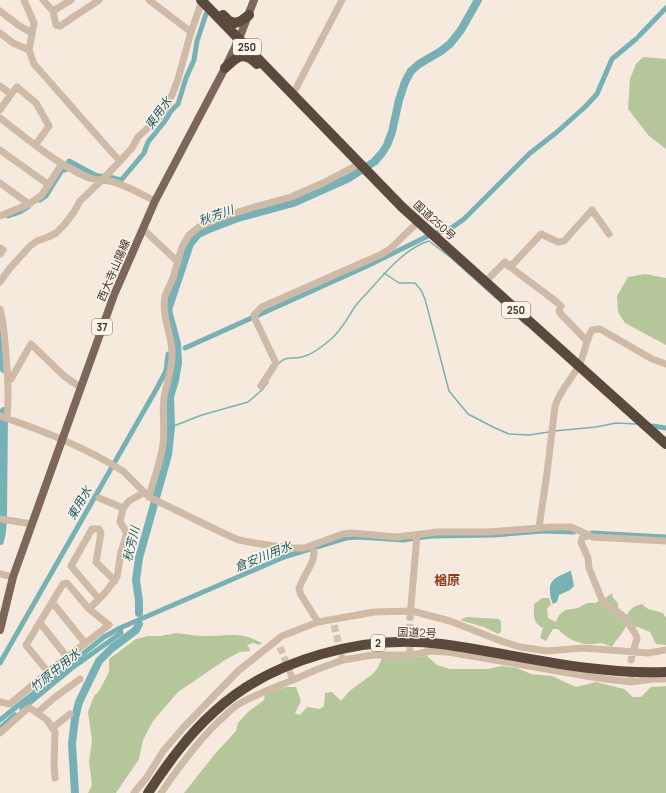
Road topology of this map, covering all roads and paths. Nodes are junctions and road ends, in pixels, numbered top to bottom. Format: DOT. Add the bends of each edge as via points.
graph roads {
  1 [pos="25,0"];
  2 [pos="43,0"];
  3 [pos="71,0"];
  4 [pos="99,0"];
  5 [pos="149,0"];
  6 [pos="254,0"];
  7 [pos="342,0"];
  8 [pos="202,1"];
  9 [pos="0,11"];
  10 [pos="53,11"];
  11 [pos="249,14"];
  12 [pos="191,32"];
  13 [pos="0,33"];
  14 [pos="32,33"];
  15 [pos="239,39"];
  16 [pos="29,50"];
  17 [pos="225,68"];
  18 [pos="282,83"];
  19 [pos="0,86"];
  20 [pos="11,94"];
  21 [pos="293,94"];
  22 [pos="0,110"];
  23 [pos="0,118"];
  24 [pos="36,144"];
  25 [pos="0,150"];
  26 [pos="120,161"];
  27 [pos="62,164"];
  28 [pos="360,164"];
  29 [pos="102,180"];
  30 [pos="0,183"];
  31 [pos="49,185"];
  32 [pos="156,201"];
  33 [pos="29,204"];
  34 [pos="0,215"];
  35 [pos="418,222"];
  36 [pos="143,229"];
  37 [pos="609,234"];
  38 [pos="0,248"];
  39 [pos="0,254"];
  40 [pos="178,262"];
  41 [pos="508,266"];
  42 [pos="0,282"];
  43 [pos="485,282"];
  44 [pos="0,309"];
  45 [pos="588,340"];
  46 [pos="666,364"];
  47 [pos="579,366"];
  48 [pos="8,381"];
  49 [pos="260,386"];
  50 [pos="80,388"];
  51 [pos="4,417"];
  52 [pos="62,439"];
  53 [pos="666,444"];
  54 [pos="99,498"];
  55 [pos="151,498"];
  56 [pos="123,508"];
  57 [pos="0,519"];
  58 [pos="32,524"];
  59 [pos="538,527"];
  60 [pos="588,536"];
  61 [pos="418,537"];
  62 [pos="666,541"];
  63 [pos="313,548"];
  64 [pos="0,574"];
  65 [pos="12,577"];
  66 [pos="115,581"];
  67 [pos="99,599"];
  68 [pos="52,602"];
  69 [pos="89,609"];
  70 [pos="411,614"];
  71 [pos="318,622"];
  72 [pos="40,623"];
  73 [pos="0,630"];
  74 [pos="85,643"];
  75 [pos="666,650"];
  76 [pos="633,652"];
  77 [pos="67,657"];
  78 [pos="631,660"];
  79 [pos="48,672"];
  80 [pos="665,674"];
  81 [pos="80,679"];
  82 [pos="0,702"];
  83 [pos="38,713"];
  84 [pos="70,714"];
  85 [pos="52,728"];
  86 [pos="0,733"];
  87 [pos="55,778"];
  88 [pos="134,793"];
  89 [pos="148,793"];
  90 [pos="161,793"];
  1 -- 14 [label="street" via="34,23"];
  2 -- 10 [label="street"];
  3 -- 10 [label="street"];
  4 -- 10 [label="street" via="60,26 56,25"];
  5 -- 12 [label="street"];
  6 -- 11 [label="main road, 西大寺山陽線 / 37"];
  7 -- 21 [label="street"];
  8 -- 11 [label="highway, 250" via="212,4 229,21 235,23"];
  8 -- 12 [label="street"];
  8 -- 15 [label="highway, 国道250号 / 250"];
  9 -- 14 [label="street"];
  11 -- 15 [label="main road, 西大寺山陽線 / 37"];
  12 -- 26 [label="street" via="178,80 162,115 138,137"];
  13 -- 16 [label="street" via="13,43"];
  14 -- 16 [label="street"];
  15 -- 17 [label="main road, 西大寺山陽線 / 37"];
  15 -- 18 [label="highway, 国道250号 / 250"];
  16 -- 26 [label="street" via="34,64"];
  17 -- 18 [label="highway, 250" via="237,57 246,56 270,77"];
  17 -- 32 [label="main road, 西大寺山陽線 / 37"];
  18 -- 21 [label="highway, 国道250号 / 250"];
  19 -- 20 [label="street"];
  20 -- 22 [label="street"];
  20 -- 24 [label="street" via="17,87 36,103 49,126"];
  21 -- 28 [label="highway, 国道250号 / 250"];
  23 -- 24 [label="street"];
  24 -- 27 [label="street"];
  25 -- 31 [label="street"];
  26 -- 29 [label="street"];
  27 -- 29 [label="street" via="91,178"];
  27 -- 31 [label="street"];
  28 -- 35 [label="highway, 国道250号 / 250"];
  28 -- 40 [label="street" via="291,197 219,218 199,227 185,241"];
  29 -- 32 [label="street" via="125,186"];
  29 -- 42 [label="street" via="80,201 56,233 30,246"];
  30 -- 33 [label="street"];
  31 -- 33 [label="street" via="41,196"];
  32 -- 36 [label="main road, 西大寺山陽線 / 37"];
  33 -- 34 [label="street"];
  35 -- 43 [label="highway, 国道250号 / 250"];
  35 -- 49 [label="street" via="382,254 262,308 254,315 276,363"];
  36 -- 40 [label="street"];
  36 -- 50 [label="main road, 西大寺山陽線 / 37" via="114,295"];
  37 -- 41 [label="street" via="592,210 564,241 558,242 541,234 514,263"];
  38 -- 39 [label="street" via="3,250"];
  40 -- 55 [label="street" via="165,296 164,316 172,347 172,360 164,400 163,446"];
  41 -- 43 [label="street" via="505,262"];
  41 -- 45 [label="street" via="561,306 560,313"];
  43 -- 47 [label="highway, 国道250号 / 250"];
  44 -- 48 [label="street"];
  45 -- 46 [label="street" via="592,330 600,329 652,359"];
  45 -- 47 [label="street"];
  47 -- 53 [label="highway, 国道250号 / 250"];
  47 -- 59 [label="street" via="557,402"];
  48 -- 50 [label="street" via="31,344"];
  48 -- 51 [label="street" via="9,398"];
  50 -- 52 [label="main road, 西大寺山陽線 / 37"];
  51 -- 52 [label="street"];
  52 -- 55 [label="street" via="114,466"];
  52 -- 58 [label="main road, 西大寺山陽線 / 37"];
  54 -- 56 [label="street"];
  55 -- 56 [label="street" via="129,501"];
  55 -- 63 [label="street" via="239,540 289,548"];
  56 -- 66 [label="street" via="120,522 126,533"];
  57 -- 58 [label="street"];
  58 -- 65 [label="main road, 西大寺山陽線 / 37"];
  59 -- 60 [label="street" via="571,527"];
  59 -- 61 [label="street" via="488,532 438,532"];
  60 -- 62 [label="street"];
  60 -- 76 [label="street" via="581,540 589,568 604,602 622,615 635,633 637,638"];
  61 -- 63 [label="street" via="351,533 343,534"];
  61 -- 70 [label="street"];
  63 -- 71 [label="street" via="313,558 298,589"];
  64 -- 65 [label="street"];
  65 -- 73 [label="main road, 西大寺山陽線 / 37"];
  66 -- 67 [label="street"];
  66 -- 67 [label="street" via="96,562 102,533 100,529 92,529 71,566"];
  67 -- 69 [label="street"];
  68 -- 69 [label="street" via="63,584 67,583"];
  68 -- 72 [label="street"];
  68 -- 74 [label="street"];
  69 -- 74 [label="street" via="109,625"];
  70 -- 71 [label="street" via="374,612 333,622"];
  70 -- 76 [label="street" via="433,615 520,647"];
  71 -- 88 [label="street" via="282,636 279,644 242,667 191,718 164,750"];
  72 -- 77 [label="street"];
  72 -- 79 [label="street" via="26,645"];
  74 -- 77 [label="street"];
  75 -- 76 [label="street"];
  76 -- 78 [label="street"];
  77 -- 79 [label="street"];
  79 -- 82 [label="street" via="10,704"];
  80 -- 89 [label="highway, 国道2号 / 2" via="582,668 439,644 382,643 334,650 286,667 239,693 216,710 180,747"];
  80 -- 90 [label="street" via="653,679 631,679 551,670 448,652 342,659 292,677 236,706 200,740"];
  81 -- 83 [label="street"];
  83 -- 85 [label="street"];
  83 -- 86 [label="street" via="27,709"];
  84 -- 85 [label="street"];
  85 -- 87 [label="street" via="55,732"];
}
